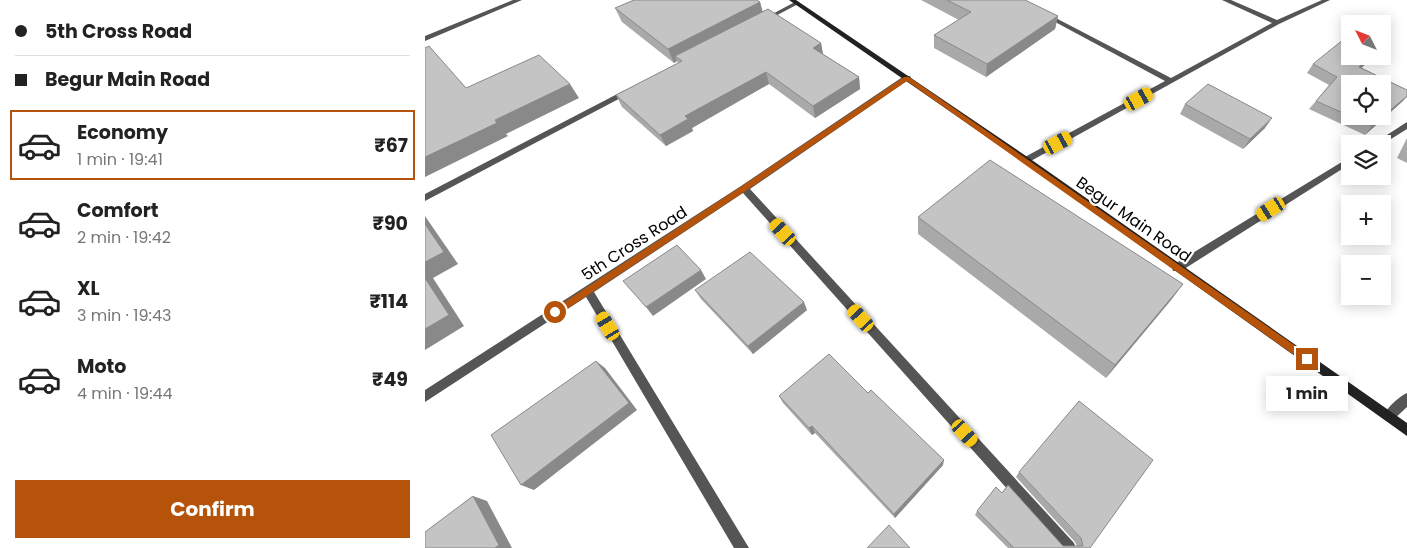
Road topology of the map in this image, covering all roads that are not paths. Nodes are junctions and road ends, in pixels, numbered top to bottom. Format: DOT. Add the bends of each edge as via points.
graph roads {
  1 [pos="519,0"];
  2 [pos="1225,0"];
  3 [pos="1327,0"];
  4 [pos="794,1"];
  5 [pos="1034,9"];
  6 [pos="1277,23"];
  7 [pos="752,26"];
  8 [pos="425,39"];
  9 [pos="907,78"];
  10 [pos="1171,81"];
  11 [pos="637,87"];
  12 [pos="1407,125"];
  13 [pos="1391,135"];
  14 [pos="1026,160"];
  15 [pos="1341,166"];
  16 [pos="744,188"];
  17 [pos="425,198"];
  18 [pos="1177,268"];
  19 [pos="588,291"];
  20 [pos="425,397"];
  21 [pos="1407,399"];
  22 [pos="1389,416"];
  23 [pos="1407,430"];
  24 [pos="742,548"];
  25 [pos="1069,548"];
  1 -- 8 [label="street"];
  2 -- 6 [label="street"];
  3 -- 6 [label="street"];
  4 -- 7 [label="street"];
  4 -- 9 [label="street, Begur Main Road"];
  5 -- 10 [label="street"];
  6 -- 10 [label="street"];
  9 -- 14 [label="street, Begur Main Road"];
  9 -- 16 [label="street, 5th Cross Road"];
  10 -- 14 [label="street"];
  11 -- 17 [label="street"];
  12 -- 13 [label="street"];
  14 -- 18 [label="street, Begur Main Road"];
  15 -- 18 [label="street"];
  16 -- 19 [label="street, 5th Cross Road"];
  16 -- 25 [label="street"];
  18 -- 22 [label="street, Begur Main Road"];
  19 -- 20 [label="street, 5th Cross Road"];
  19 -- 24 [label="street"];
  21 -- 22 [label="street"];
  22 -- 23 [label="street, Begur Main Road"];
}
